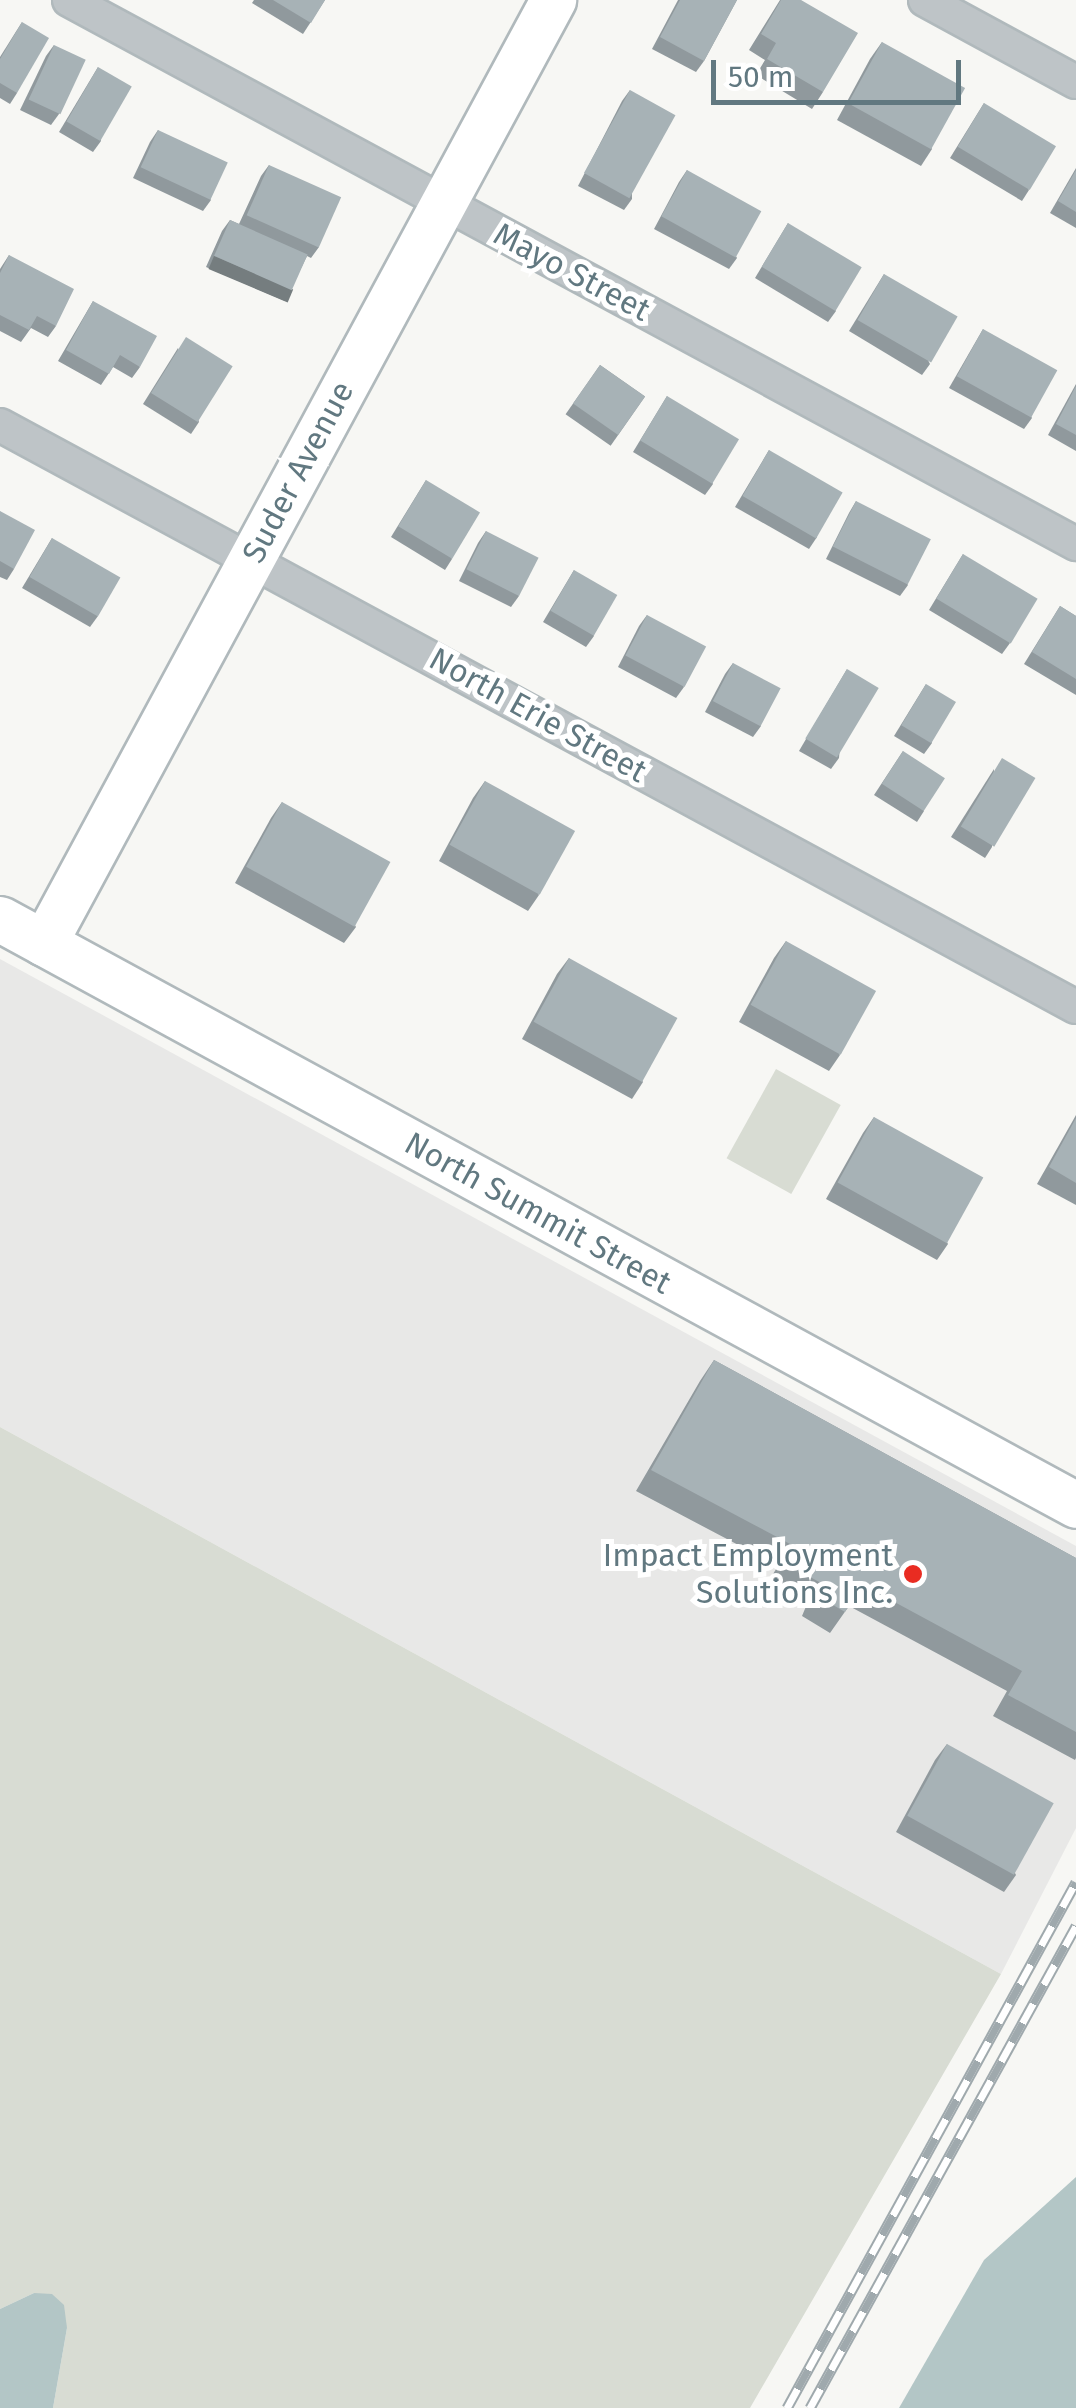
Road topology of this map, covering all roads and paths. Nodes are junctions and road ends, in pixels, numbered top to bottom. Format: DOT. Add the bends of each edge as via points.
graph roads {
  1 [pos="69,0"];
  2 [pos="553,0"];
  3 [pos="926,0"];
  4 [pos="1076,82"];
  5 [pos="443,203"];
  6 [pos="0,425"];
  7 [pos="1076,544"];
  8 [pos="251,559"];
  9 [pos="0,920"];
  10 [pos="44,943"];
  11 [pos="1076,1007"];
  12 [pos="1076,1505"];
  1 -- 5 [label="street, Mayo Street"];
  2 -- 5 [label="main road, Suder Avenue"];
  3 -- 4 [label="street"];
  5 -- 7 [label="street, Mayo Street"];
  5 -- 8 [label="main road, Suder Avenue"];
  6 -- 8 [label="street, North Erie Street"];
  8 -- 10 [label="main road, Suder Avenue"];
  8 -- 11 [label="street, North Erie Street"];
  9 -- 10 [label="main road, North Summit Street"];
  10 -- 12 [label="main road, North Summit Street"];
}
